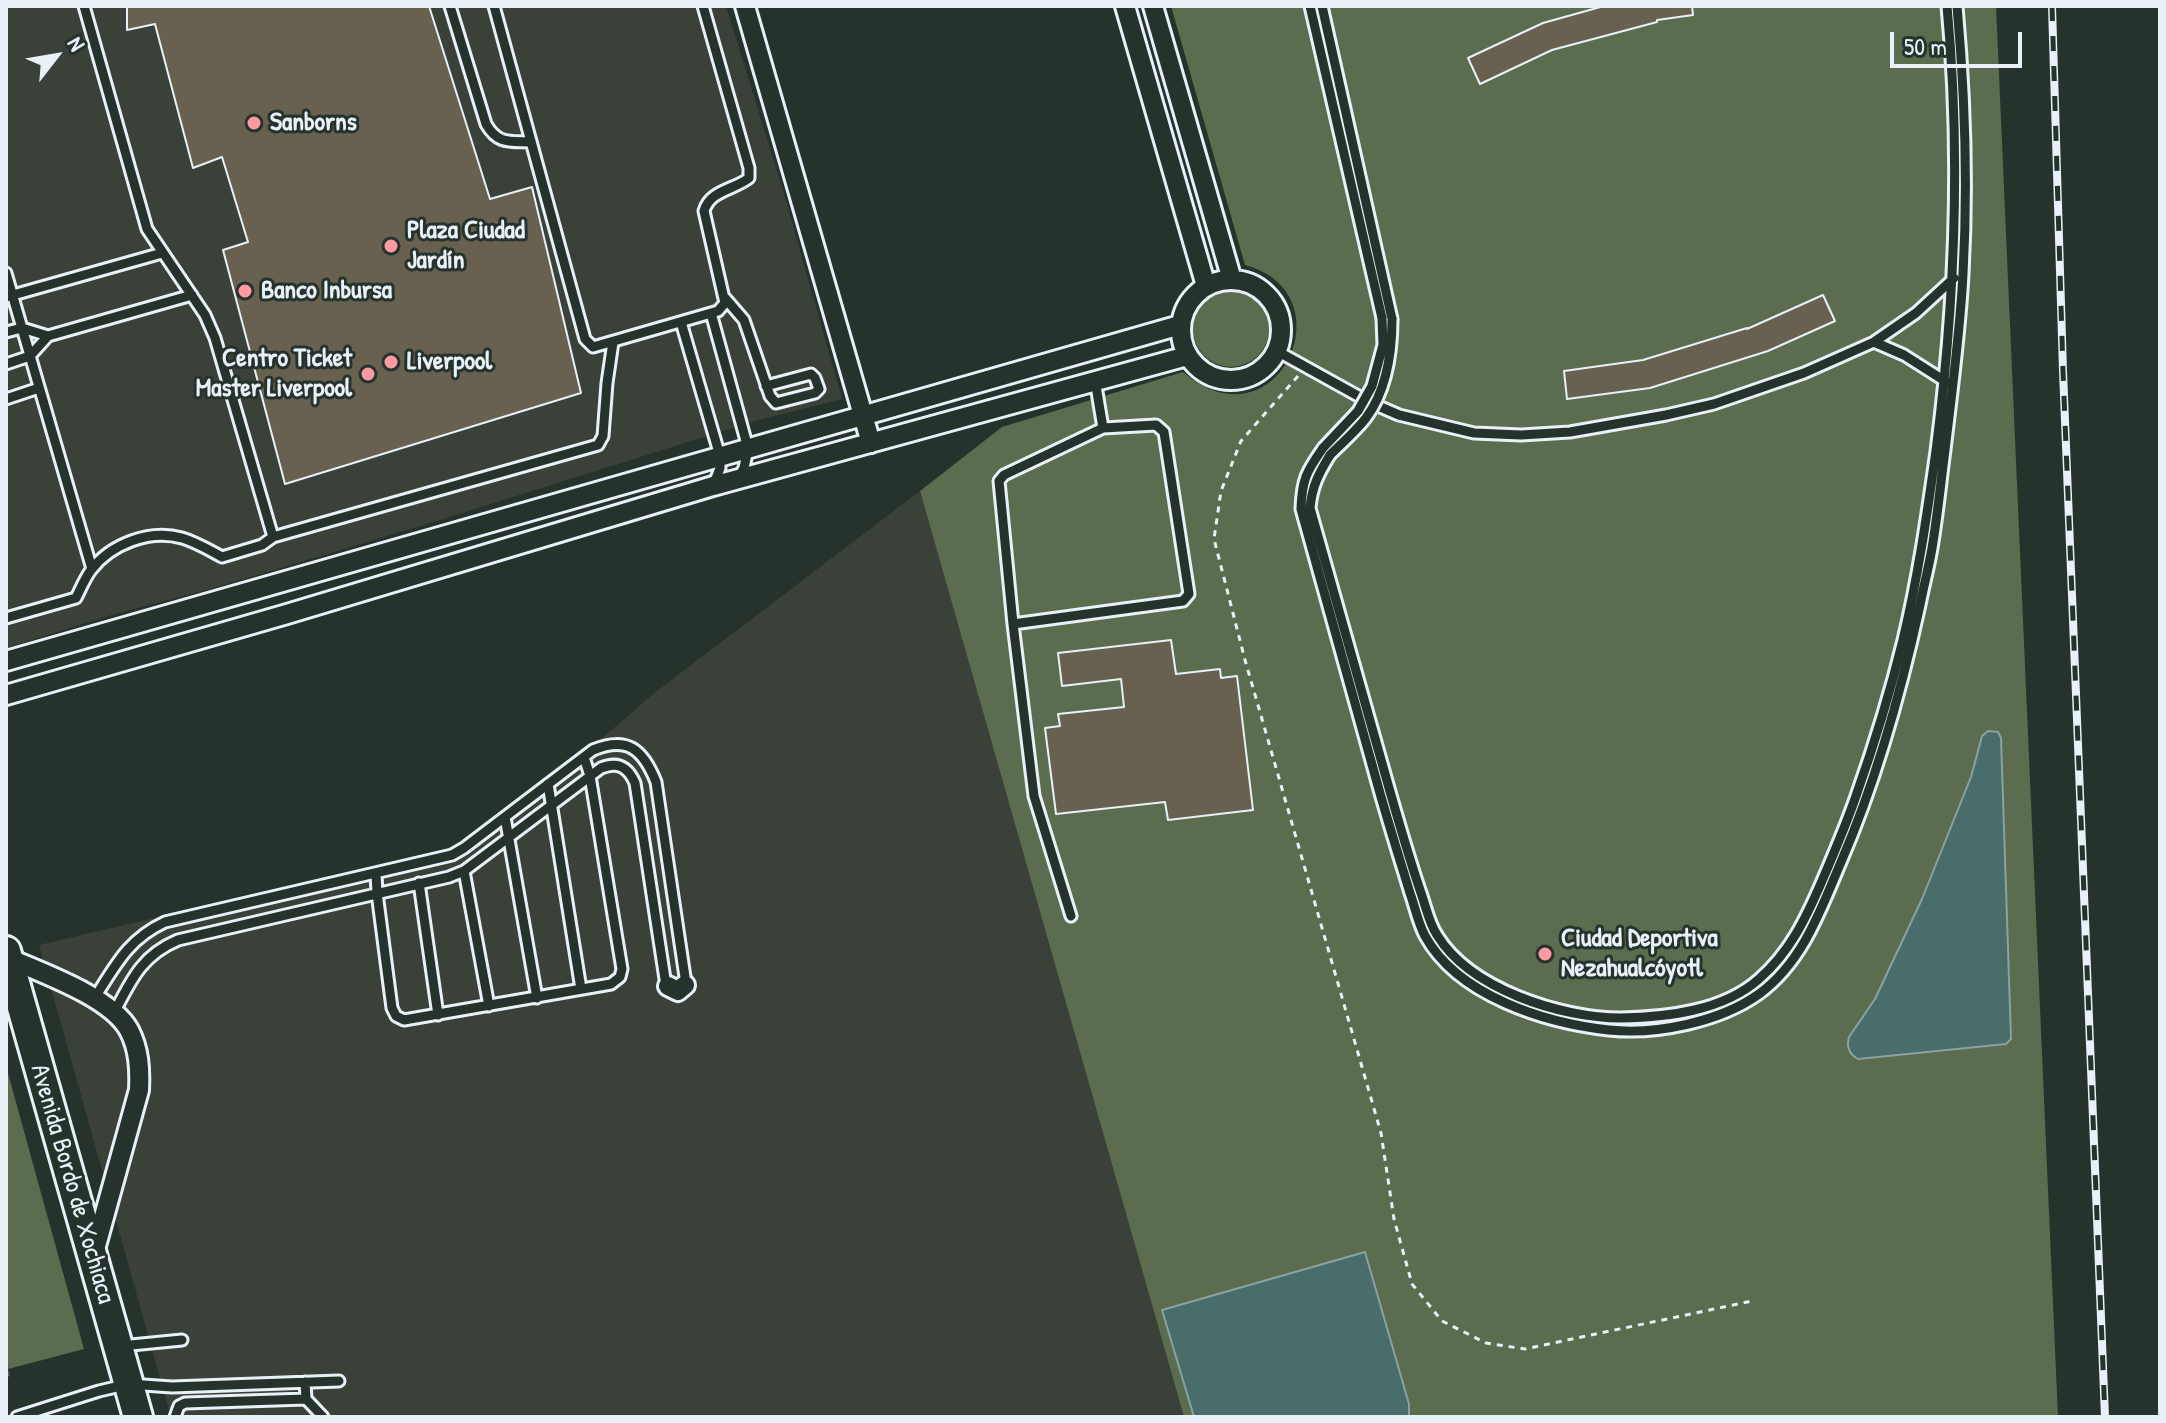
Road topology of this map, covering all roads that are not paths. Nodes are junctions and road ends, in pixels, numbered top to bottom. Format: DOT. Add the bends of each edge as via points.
graph roads {
  1 [pos="84,6"];
  2 [pos="450,6"];
  3 [pos="494,6"];
  4 [pos="703,6"];
  5 [pos="745,6"];
  6 [pos="1125,6"];
  7 [pos="1153,6"];
  8 [pos="1310,6"];
  9 [pos="1322,6"];
  10 [pos="1947,6"];
  11 [pos="1957,6"];
  12 [pos="531,142"];
  13 [pos="162,253"];
  14 [pos="6,273"];
  15 [pos="1958,277"];
  16 [pos="1232,280"];
  17 [pos="1206,286"];
  18 [pos="192,295"];
  19 [pos="9,296"];
  20 [pos="725,298"];
  21 [pos="711,313"];
  22 [pos="1387,319"];
  23 [pos="681,322"];
  24 [pos="1180,325"];
  25 [pos="22,328"];
  26 [pos="6,332"];
  27 [pos="48,336"];
  28 [pos="613,342"];
  29 [pos="1874,342"];
  30 [pos="1277,351"];
  31 [pos="30,356"];
  32 [pos="1187,356"];
  33 [pos="6,364"];
  34 [pos="1095,380"];
  35 [pos="1949,384"];
  36 [pos="766,386"];
  37 [pos="39,388"];
  38 [pos="6,399"];
  39 [pos="863,416"];
  40 [pos="1103,428"];
  41 [pos="871,443"];
  42 [pos="748,448"];
  43 [pos="720,456"];
  44 [pos="738,479"];
  45 [pos="713,486"];
  46 [pos="273,537"];
  47 [pos="92,569"];
  48 [pos="279,583"];
  49 [pos="287,614"];
  50 [pos="6,618"];
  51 [pos="1013,624"];
  52 [pos="6,661"];
  53 [pos="6,695"];
  54 [pos="584,757"];
  55 [pos="590,776"];
  56 [pos="548,784"];
  57 [pos="552,804"];
  58 [pos="505,817"];
  59 [pos="510,836"];
  60 [pos="464,871"];
  61 [pos="376,874"];
  62 [pos="419,883"];
  63 [pos="377,893"];
  64 [pos="1071,916"];
  65 [pos="7,954"];
  66 [pos="581,989"];
  67 [pos="537,998"];
  68 [pos="94,999"];
  69 [pos="489,1006"];
  70 [pos="114,1013"];
  71 [pos="438,1015"];
  72 [pos="92,1260"];
  73 [pos="182,1340"];
  74 [pos="118,1347"];
  75 [pos="339,1381"];
  76 [pos="305,1382"];
  77 [pos="129,1384"];
  78 [pos="306,1399"];
  79 [pos="173,1416"];
  80 [pos="17,1417"];
  81 [pos="138,1417"];
  82 [pos="323,1417"];
  1 -- 13 [label="lane" via="147,229"];
  2 -- 12 [label="lane" via="491,134 501,141"];
  3 -- 12 [label="lane"];
  4 -- 20 [label="lane" via="749,168 749,178 714,195 704,211"];
  5 -- 39 [label="street"];
  6 -- 17 [label="street"];
  7 -- 16 [label="street"];
  8 -- 22 [label="lane"];
  9 -- 22 [label="lane"];
  10 -- 15 [label="lane"];
  11 -- 15 [label="lane" via="1966,169"];
  12 -- 28 [label="lane" via="585,339 593,347"];
  13 -- 18 [label="lane"];
  13 -- 19 [label="lane"];
  14 -- 19 [label="lane"];
  15 -- 29 [label="lane"];
  15 -- 35 [label="lane"];
  16 -- 17 [label="street"];
  16 -- 30 [label="street" via="1252,284 1275,305 1281,336"];
  17 -- 24 [label="street" via="1188,302"];
  18 -- 27 [label="lane"];
  18 -- 46 [label="lane" via="220,352"];
  19 -- 25 [label="lane"];
  20 -- 21 [label="lane" via="723,308"];
  20 -- 36 [label="lane" via="744,320"];
  21 -- 23 [label="lane"];
  21 -- 42 [label="lane"];
  22 -- 35 [label="lane, bridge" via="1392,346 1381,388 1367,418 1326,452 1310,508 1405,845 1434,931 1470,971 1519,997 1611,1018 1654,1017 1725,1000 1755,983 1802,927 1878,733 1923,545"];
  23 -- 28 [label="lane"];
  23 -- 43 [label="lane"];
  24 -- 32 [label="street"];
  24 -- 39 [label="street"];
  25 -- 26 [label="lane"];
  25 -- 27 [label="lane"];
  25 -- 31 [label="lane"];
  27 -- 31 [label="lane"];
  28 -- 46 [label="lane" via="598,445"];
  29 -- 30 [label="lane" via="1714,404 1570,432 1521,435 1474,433 1399,415"];
  29 -- 35 [label="lane"];
  30 -- 32 [label="street" via="1256,374 1226,381 1210,377"];
  31 -- 33 [label="lane"];
  31 -- 37 [label="lane"];
  32 -- 34 [label="street"];
  34 -- 40 [label="lane"];
  34 -- 41 [label="street"];
  36 -- 36 [label="lane" via="776,403 819,389 811,374"];
  37 -- 38 [label="lane"];
  37 -- 47 [label="lane"];
  39 -- 41 [label="street"];
  39 -- 42 [label="street"];
  40 -- 51 [label="lane" via="999,481"];
  40 -- 51 [label="lane" via="1156,425 1164,432 1189,594 1183,601"];
  41 -- 44 [label="street"];
  42 -- 43 [label="street"];
  42 -- 44 [label="lane"];
  43 -- 45 [label="lane"];
  43 -- 48 [label="street"];
  44 -- 45 [label="street"];
  45 -- 49 [label="street"];
  46 -- 47 [label="lane" via="222,557 182,538 149,536 118,548"];
  47 -- 50 [label="lane" via="76,598"];
  48 -- 49 [label="street"];
  48 -- 52 [label="street"];
  49 -- 53 [label="street"];
  51 -- 64 [label="lane" via="1034,796"];
  54 -- 55 [label="lane"];
  54 -- 55 [label="lane" via="607,744 620,744 632,748 650,767 685,977 676,986 665,979 635,783 631,774 612,764"];
  54 -- 56 [label="lane"];
  55 -- 57 [label="lane"];
  55 -- 66 [label="lane" via="622,969 611,984"];
  56 -- 57 [label="lane"];
  56 -- 58 [label="lane"];
  57 -- 59 [label="lane"];
  57 -- 66 [label="lane"];
  58 -- 59 [label="lane"];
  58 -- 61 [label="lane" via="452,855"];
  59 -- 60 [label="lane"];
  59 -- 67 [label="lane"];
  60 -- 62 [label="lane"];
  60 -- 69 [label="lane"];
  61 -- 63 [label="lane"];
  61 -- 68 [label="lane" via="165,922 128,948"];
  62 -- 63 [label="lane"];
  62 -- 71 [label="lane"];
  63 -- 70 [label="lane" via="162,947 140,966"];
  63 -- 71 [label="lane" via="392,1008 404,1020"];
  65 -- 68 [label="street"];
  65 -- 72 [label="main road, Avenida Bordo de Xochiaca"];
  66 -- 67 [label="lane"];
  67 -- 69 [label="lane"];
  68 -- 70 [label="street"];
  69 -- 71 [label="lane"];
  70 -- 72 [label="street" via="136,1045 139,1090"];
  72 -- 74 [label="main road, Avenida Bordo de Xochiaca"];
  73 -- 74 [label="lane"];
  74 -- 77 [label="main road, Avenida Bordo de Xochiaca"];
  75 -- 76 [label="lane"];
  76 -- 77 [label="lane"];
  76 -- 78 [label="lane"];
  77 -- 80 [label="lane"];
  77 -- 81 [label="main road, Avenida Bordo de Xochiaca"];
  78 -- 79 [label="lane" via="193,1402 179,1406"];
  78 -- 82 [label="lane"];
}
